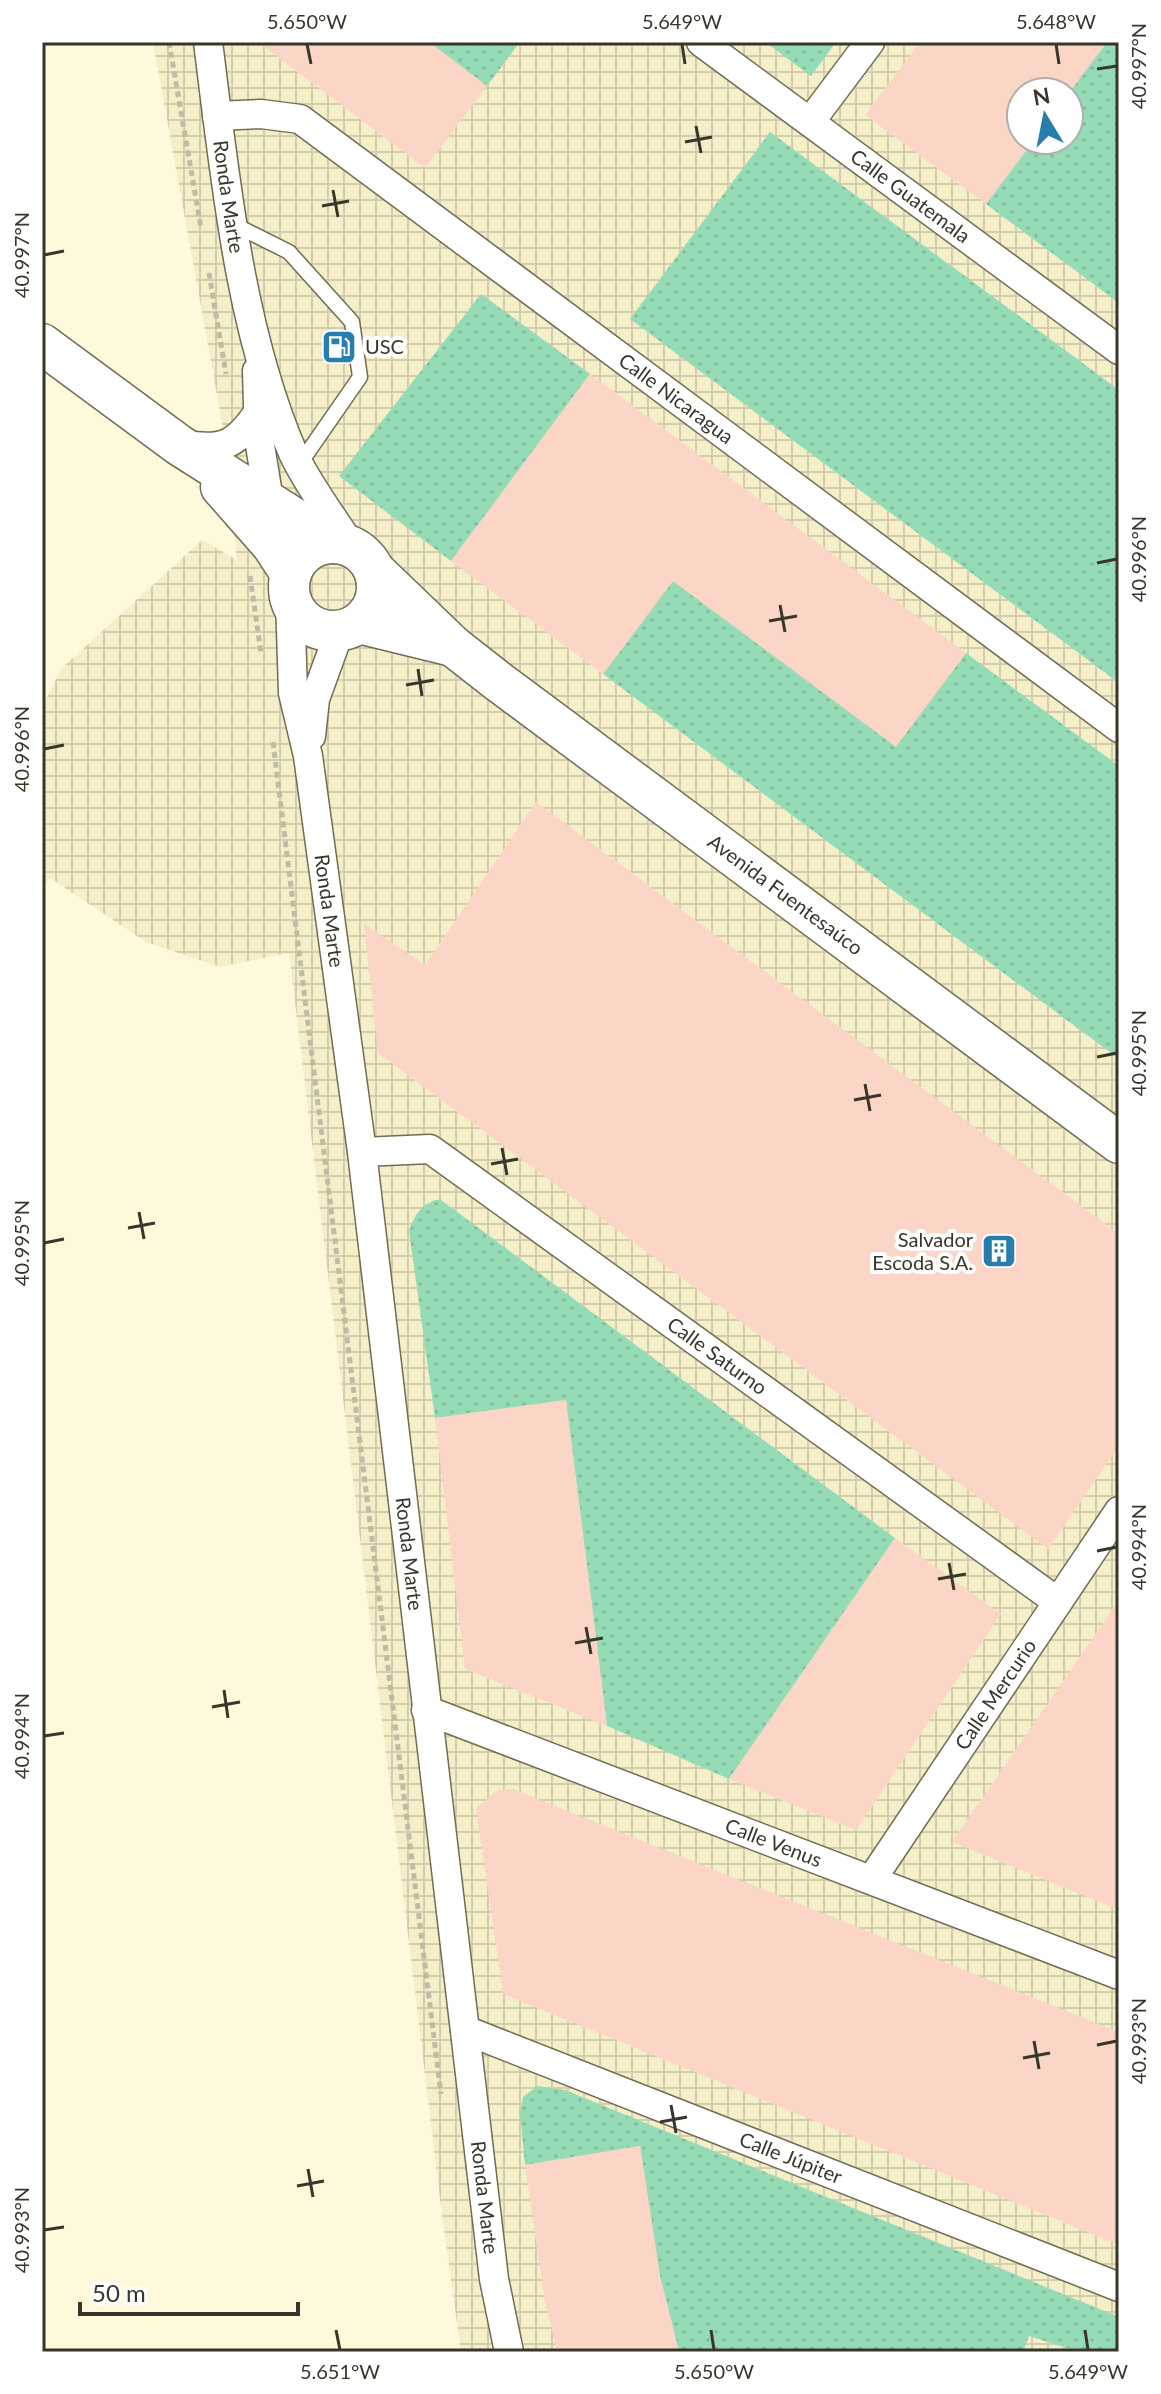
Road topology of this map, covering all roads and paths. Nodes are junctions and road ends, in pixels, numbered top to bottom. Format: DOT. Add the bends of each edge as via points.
graph roads {
  1 [pos="169,42"];
  2 [pos="208,42"];
  3 [pos="701,42"];
  4 [pos="870,42"];
  5 [pos="217,116"];
  6 [pos="810,122"];
  7 [pos="233,224"];
  8 [pos="203,237"];
  9 [pos="208,268"];
  10 [pos="42,344"];
  11 [pos="257,349"];
  12 [pos="1119,350"];
  13 [pos="227,376"];
  14 [pos="257,414"];
  15 [pos="179,445"];
  16 [pos="299,465"];
  17 [pos="270,502"];
  18 [pos="353,554"];
  19 [pos="276,573"];
  20 [pos="350,627"];
  21 [pos="453,646"];
  22 [pos="263,667"];
  23 [pos="1119,728"];
  24 [pos="271,729"];
  25 [pos="308,756"];
  26 [pos="1119,1143"];
  27 [pos="362,1152"];
  28 [pos="1119,1511"];
  29 [pos="1058,1602"];
  30 [pos="426,1710"];
  31 [pos="872,1879"];
  32 [pos="1119,1975"];
  33 [pos="465,2030"];
  34 [pos="442,2103"];
  35 [pos="1119,2287"];
  36 [pos="509,2352"];
  1 -- 8 [label="path"];
  2 -- 5 [label="street, Ronda Marte"];
  3 -- 6 [label="street, Calle Guatemala"];
  4 -- 6 [label="street"];
  5 -- 7 [label="street, Ronda Marte"];
  5 -- 23 [label="street, Calle Nicaragua" via="300,119"];
  6 -- 12 [label="street, Calle Guatemala"];
  7 -- 11 [label="street, Ronda Marte"];
  7 -- 16 [label="lane" via="289,252 352,322 360,377"];
  9 -- 13 [label="path"];
  10 -- 15 [label="street, Avenida Fuentesaúco"];
  11 -- 14 [label="street, Ronda Marte"];
  11 -- 16 [label="street, Ronda Marte"];
  14 -- 15 [label="street" via="243,435 214,448"];
  14 -- 17 [label="street, Ronda Marte"];
  15 -- 17 [label="street, Avenida Fuentesaúco"];
  15 -- 19 [label="street, Avenida Fuentesaúco" via="229,495"];
  16 -- 18 [label="street, Ronda Marte"];
  17 -- 18 [label="street, Avenida Fuentesaúco"];
  17 -- 19 [label="street, Ronda Marte"];
  18 -- 19 [label="street" via="319,545"];
  18 -- 20 [label="street" via="378,591 372,609"];
  18 -- 21 [label="street, Avenida Fuentesaúco"];
  19 -- 20 [label="street" via="304,620 327,631"];
  19 -- 22 [label="path"];
  19 -- 25 [label="street, Ronda Marte"];
  20 -- 21 [label="street, Avenida Fuentesaúco"];
  20 -- 25 [label="street, Ronda Marte" via="315,699"];
  21 -- 26 [label="street, Avenida Fuentesaúco"];
  24 -- 34 [label="path"];
  25 -- 27 [label="street, Ronda Marte"];
  27 -- 29 [label="street, Calle Saturno" via="430,1149"];
  27 -- 30 [label="street, Ronda Marte"];
  28 -- 29 [label="street, Calle Mercurio"];
  29 -- 31 [label="street, Calle Mercurio"];
  30 -- 31 [label="street, Calle Venus"];
  30 -- 33 [label="street, Ronda Marte"];
  31 -- 32 [label="street, Calle Venus"];
  33 -- 35 [label="street, Calle Júpiter"];
  33 -- 36 [label="street, Ronda Marte" via="494,2279"];
}
